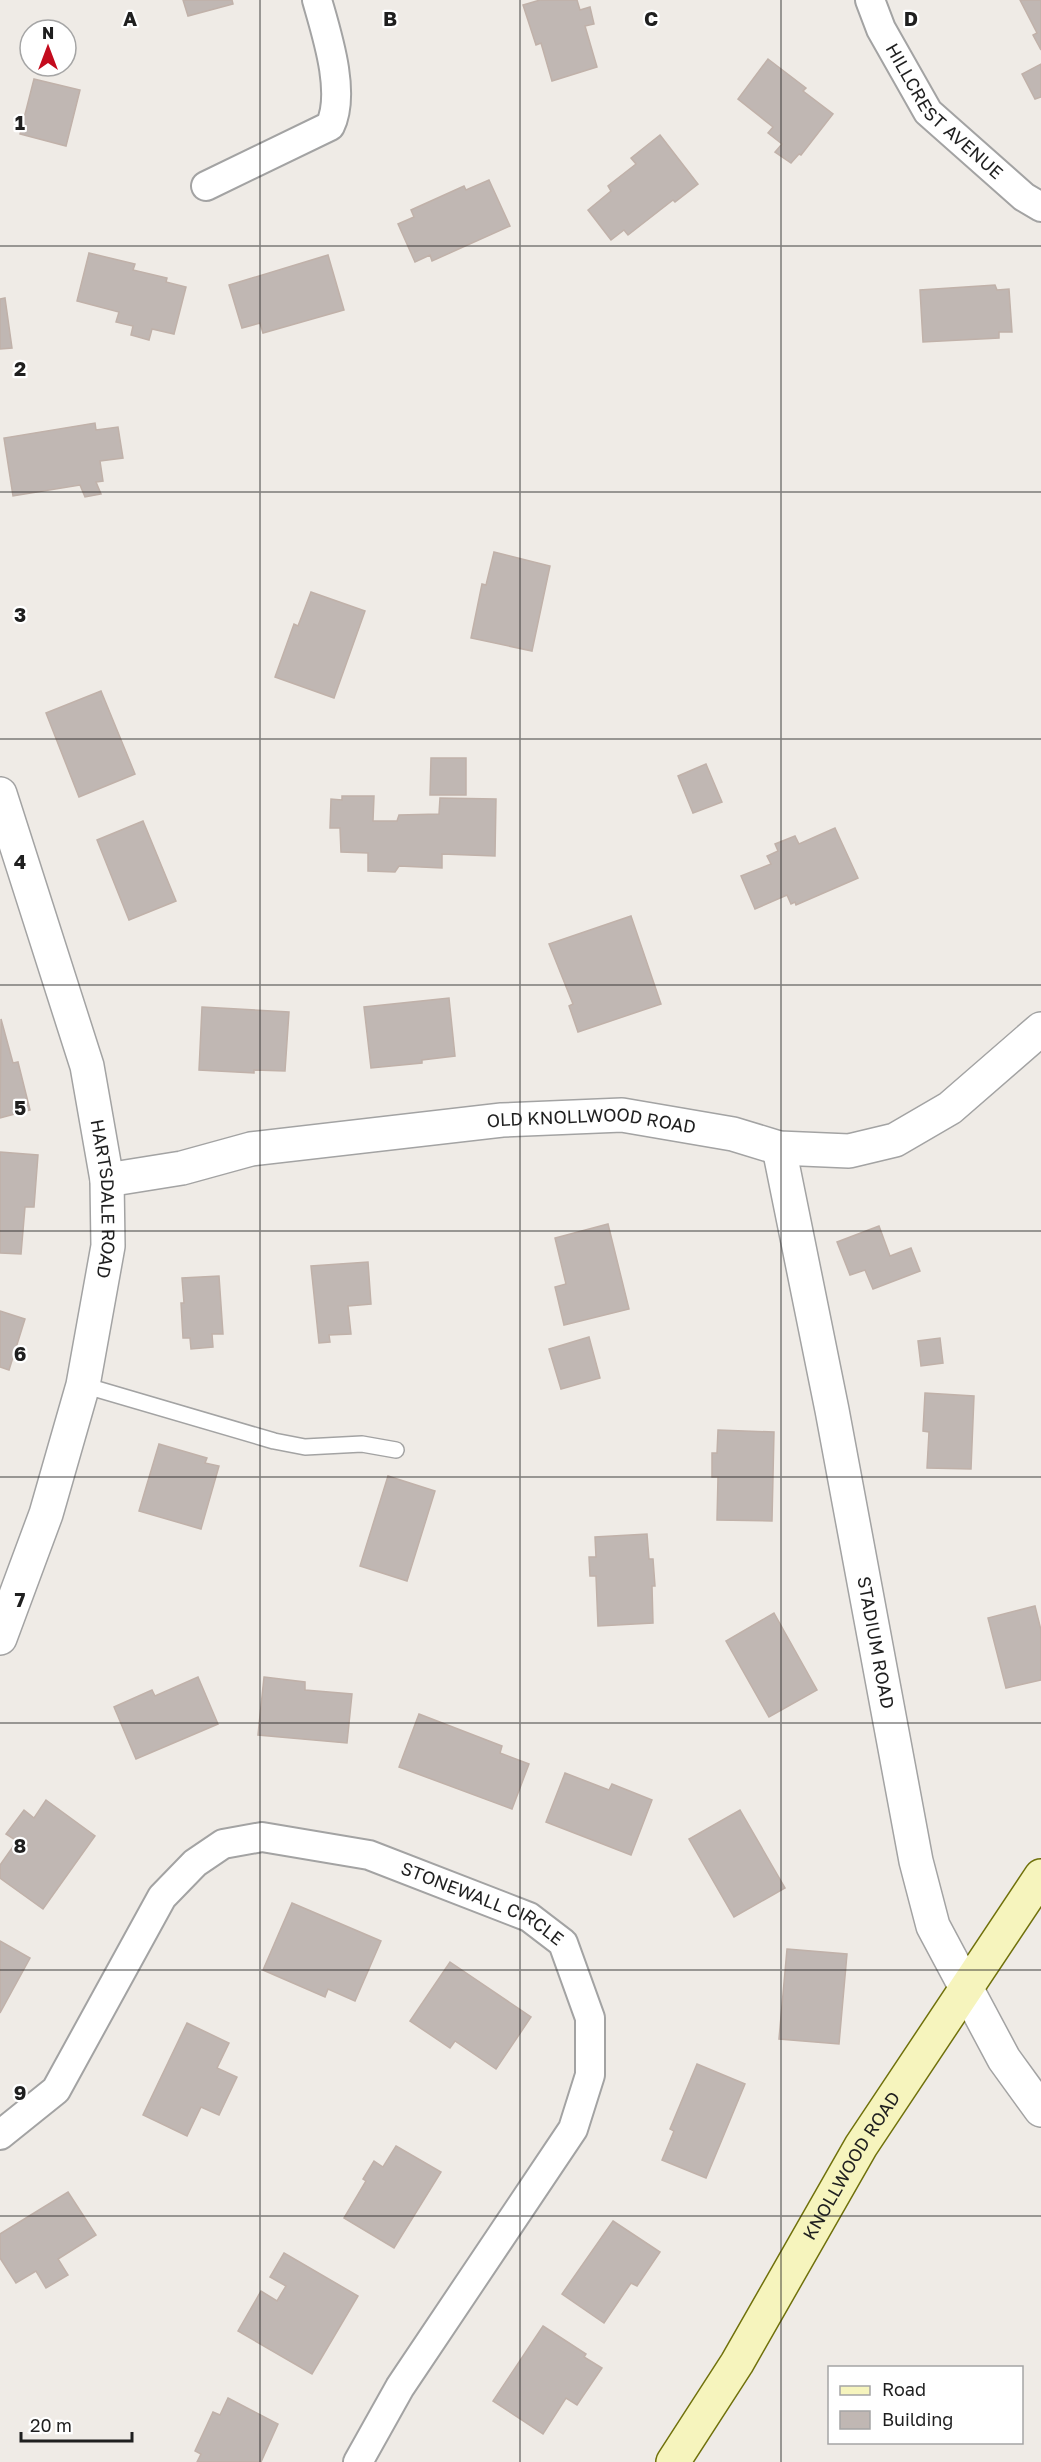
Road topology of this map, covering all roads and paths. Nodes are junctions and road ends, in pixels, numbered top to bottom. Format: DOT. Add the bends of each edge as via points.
graph roads {
  1 [pos="317,0"];
  2 [pos="870,0"];
  3 [pos="206,186"];
  4 [pos="1041,207"];
  5 [pos="0,794"];
  6 [pos="1041,1029"];
  7 [pos="779,1148"];
  8 [pos="106,1180"];
  9 [pos="83,1385"];
  10 [pos="396,1450"];
  11 [pos="0,1638"];
  12 [pos="1041,1876"];
  13 [pos="965,1988"];
  14 [pos="1041,2110"];
  15 [pos="0,2135"];
  16 [pos="358,2462"];
  17 [pos="673,2462"];
  1 -- 3 [label="street" via="334,75 335,114 330,126"];
  2 -- 4 [label="street, HILLCREST AVENUE" via="881,29 928,112 1024,197"];
  5 -- 8 [label="street, HARTSDALE ROAD" via="87,1066"];
  6 -- 7 [label="street, OLD KNOLLWOOD ROAD" via="950,1108 895,1140 849,1151"];
  7 -- 8 [label="street, OLD KNOLLWOOD ROAD" via="734,1134 622,1115 502,1120 251,1149 182,1168"];
  7 -- 13 [label="street, STADIUM ROAD" via="916,1861 933,1926"];
  8 -- 9 [label="street, HARTSDALE ROAD" via="108,1246"];
  9 -- 10 [label="lane" via="274,1441 305,1447 362,1444"];
  9 -- 11 [label="street, HARTSDALE ROAD" via="46,1514"];
  12 -- 13 [label="main road, KNOLLWOOD ROAD"];
  13 -- 14 [label="street, STADIUM ROAD" via="1004,2059"];
  13 -- 17 [label="main road, KNOLLWOOD ROAD" via="861,2146 737,2363"];
  15 -- 16 [label="street, STONEWALL CIRCLE" via="56,2090 162,1897 195,1863 224,1844 262,1837 369,1855 530,1917 563,1942 590,2018 590,2075 573,2129 400,2387"];
}
